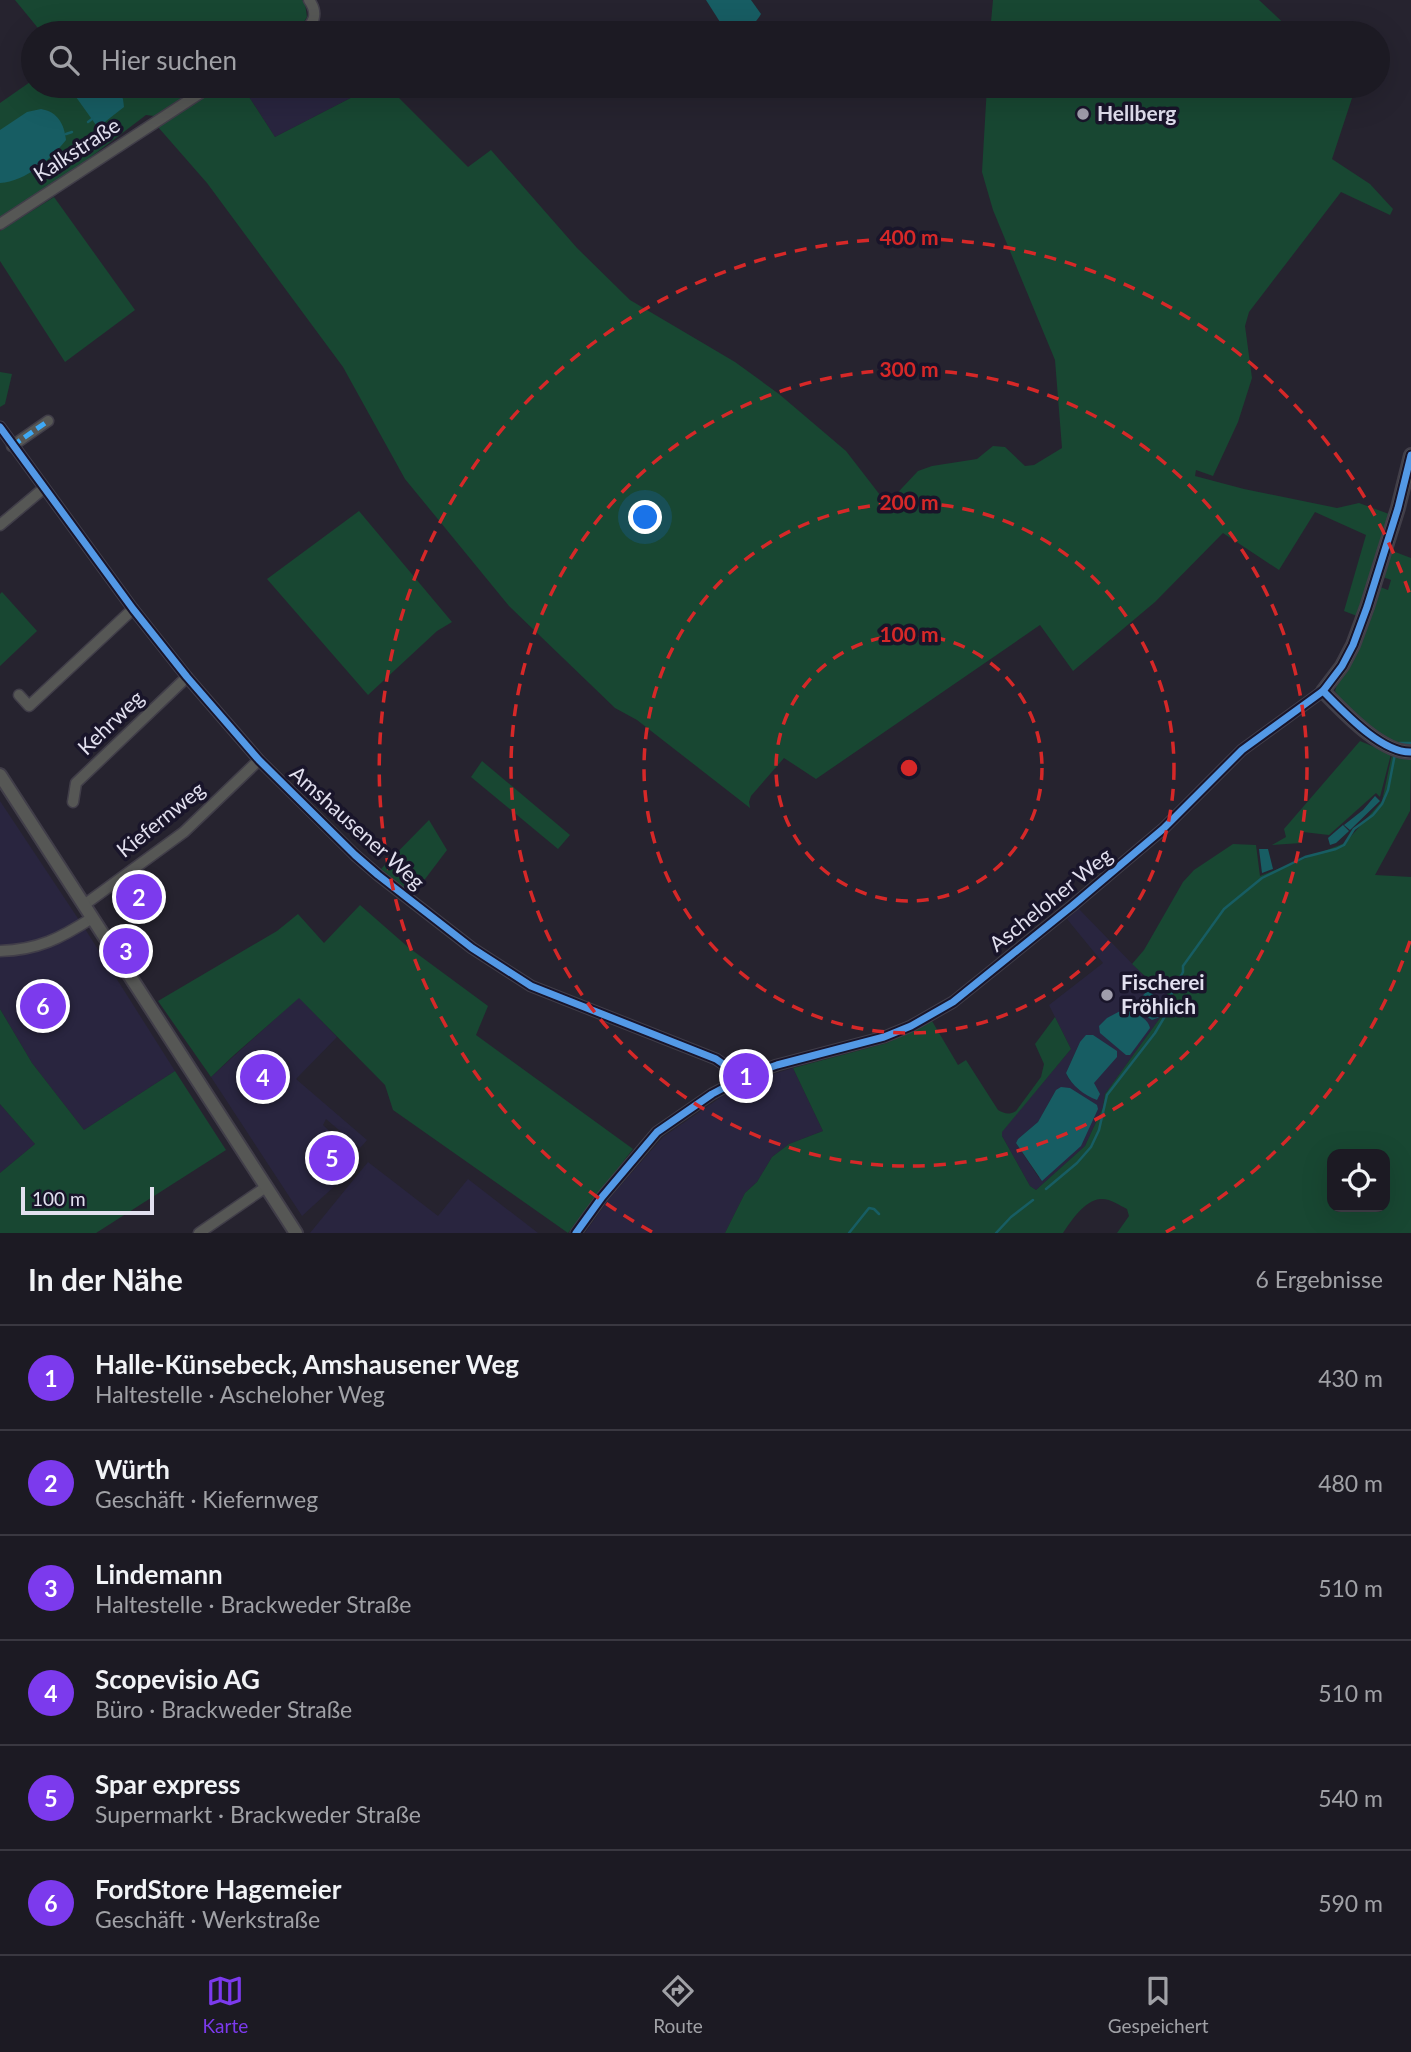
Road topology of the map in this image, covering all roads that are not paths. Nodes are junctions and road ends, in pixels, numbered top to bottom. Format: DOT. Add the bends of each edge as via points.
graph roads {
  1 [pos="309,0"];
  2 [pos="312,21"];
  3 [pos="194,98"];
  4 [pos="0,224"];
  5 [pos="48,421"];
  6 [pos="0,427"];
  7 [pos="12,446"];
  8 [pos="1411,456"];
  9 [pos="43,489"];
  10 [pos="0,525"];
  11 [pos="133,610"];
  12 [pos="187,677"];
  13 [pos="1323,691"];
  14 [pos="19,695"];
  15 [pos="1411,752"];
  16 [pos="259,760"];
  17 [pos="0,775"];
  18 [pos="73,802"];
  19 [pos="83,905"];
  20 [pos="92,918"];
  21 [pos="0,951"];
  22 [pos="736,1081"];
  23 [pos="266,1187"];
  24 [pos="199,1233"];
  25 [pos="296,1233"];
  26 [pos="576,1233"];
  1 -- 2 [label="street"];
  3 -- 4 [label="street, Kalkstraße"];
  5 -- 7 [label="street"];
  6 -- 7 [label="street, Amshausener Weg"];
  7 -- 9 [label="street, Amshausener Weg"];
  8 -- 13 [label="street, Ascheloher Weg" via="1362,620 1342,666"];
  9 -- 10 [label="street"];
  9 -- 11 [label="street, Amshausener Weg"];
  11 -- 12 [label="street, Amshausener Weg"];
  11 -- 14 [label="street" via="29,706"];
  12 -- 16 [label="street, Amshausener Weg"];
  12 -- 18 [label="street, Kehrweg" via="76,783"];
  13 -- 15 [label="street" via="1375,738"];
  13 -- 22 [label="street, Ascheloher Weg" via="1242,750 1153,838 953,1002 884,1037"];
  16 -- 19 [label="street, Kiefernweg" via="184,832"];
  16 -- 22 [label="street, Amshausener Weg" via="355,855 479,953 531,986 716,1059"];
  17 -- 19 [label="street"];
  19 -- 20 [label="street"];
  20 -- 21 [label="street" via="39,946"];
  20 -- 23 [label="street"];
  22 -- 26 [label="street, Ascheloher Weg" via="657,1132"];
  23 -- 24 [label="street"];
  23 -- 25 [label="street"];
}
